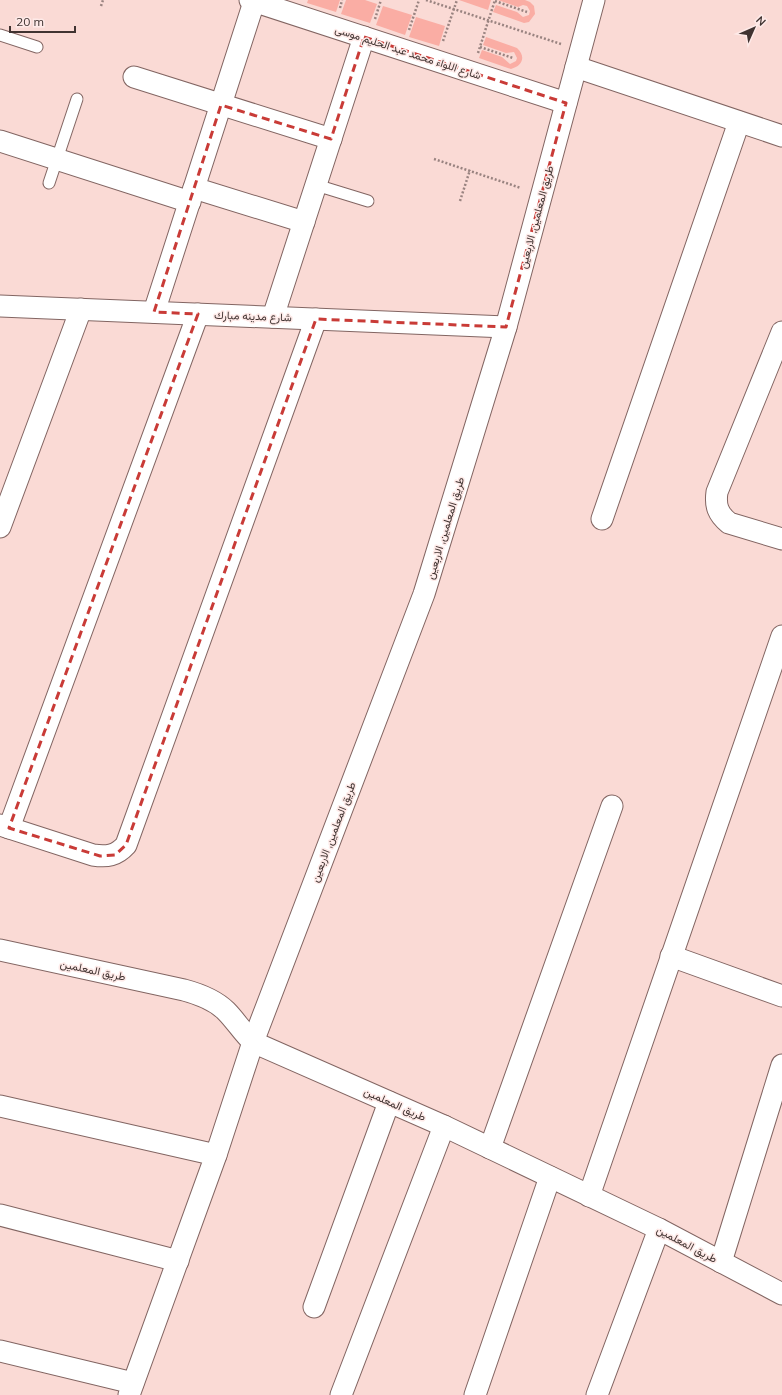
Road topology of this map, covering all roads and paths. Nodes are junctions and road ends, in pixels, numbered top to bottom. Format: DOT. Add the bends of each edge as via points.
graph roads {
  1 [pos="103,0"];
  2 [pos="419,0"];
  3 [pos="426,0"];
  4 [pos="457,0"];
  5 [pos="594,0"];
  6 [pos="252,1"];
  7 [pos="495,1"];
  8 [pos="101,6"];
  9 [pos="454,9"];
  10 [pos="527,12"];
  11 [pos="488,20"];
  12 [pos="0,35"];
  13 [pos="364,37"];
  14 [pos="37,47"];
  15 [pos="480,47"];
  16 [pos="403,50"];
  17 [pos="513,58"];
  18 [pos="578,59"];
  19 [pos="437,61"];
  20 [pos="471,72"];
  21 [pos="134,77"];
  22 [pos="77,99"];
  23 [pos="566,103"];
  24 [pos="221,105"];
  25 [pos="739,122"];
  26 [pos="782,136"];
  27 [pos="331,139"];
  28 [pos="0,141"];
  29 [pos="57,159"];
  30 [pos="434,159"];
  31 [pos="470,170"];
  32 [pos="49,183"];
  33 [pos="316,185"];
  34 [pos="192,195"];
  35 [pos="541,195"];
  36 [pos="368,201"];
  37 [pos="460,201"];
  38 [pos="304,222"];
  39 [pos="0,306"];
  40 [pos="81,309"];
  41 [pos="154,312"];
  42 [pos="198,314"];
  43 [pos="273,317"];
  44 [pos="316,319"];
  45 [pos="506,327"];
  46 [pos="782,332"];
  47 [pos="602,519"];
  48 [pos="0,527"];
  49 [pos="782,539"];
  50 [pos="782,636"];
  51 [pos="612,806"];
  52 [pos="5,826"];
  53 [pos="0,950"];
  54 [pos="671,956"];
  55 [pos="782,996"];
  56 [pos="254,1042"];
  57 [pos="782,1065"];
  58 [pos="389,1102"];
  59 [pos="0,1106"];
  60 [pos="444,1126"];
  61 [pos="490,1148"];
  62 [pos="216,1155"];
  63 [pos="550,1177"];
  64 [pos="588,1196"];
  65 [pos="0,1215"];
  66 [pos="659,1229"];
  67 [pos="178,1261"];
  68 [pos="721,1262"];
  69 [pos="782,1294"];
  70 [pos="314,1307"];
  71 [pos="0,1351"];
  72 [pos="131,1389"];
  73 [pos="341,1395"];
  74 [pos="475,1395"];
  75 [pos="597,1395"];
  1 -- 8 [label="path"];
  2 -- 16 [label="path"];
  3 -- 9 [label="path"];
  4 -- 9 [label="path"];
  5 -- 18 [label="street, طريق المعلمين, الاربعين"];
  6 -- 13 [label="street, شارع اللواء محمد عبد الحليم موسى"];
  6 -- 24 [label="street"];
  7 -- 10 [label="path"];
  7 -- 11 [label="path"];
  9 -- 11 [label="path"];
  9 -- 19 [label="path"];
  11 -- 15 [label="path"];
  11 -- 18 [label="path"];
  12 -- 14 [label="lane"];
  13 -- 16 [label="street, شارع اللواء محمد عبد الحليم موسى"];
  13 -- 27 [label="street"];
  15 -- 17 [label="path"];
  15 -- 20 [label="path"];
  16 -- 19 [label="street, شارع اللواء محمد عبد الحليم موسى"];
  18 -- 23 [label="street, طريق المعلمين, الاربعين"];
  18 -- 25 [label="street"];
  19 -- 20 [label="street, شارع اللواء محمد عبد الحليم موسى"];
  20 -- 23 [label="street, شارع اللواء محمد عبد الحليم موسى"];
  21 -- 24 [label="street"];
  22 -- 29 [label="lane"];
  23 -- 35 [label="street, طريق المعلمين, الاربعين"];
  24 -- 27 [label="street"];
  24 -- 34 [label="street"];
  25 -- 26 [label="street"];
  25 -- 47 [label="street"];
  27 -- 33 [label="street"];
  28 -- 29 [label="street"];
  29 -- 32 [label="lane"];
  29 -- 34 [label="street"];
  30 -- 31 [label="path"];
  31 -- 35 [label="path"];
  31 -- 37 [label="path"];
  33 -- 36 [label="lane"];
  33 -- 38 [label="street"];
  34 -- 38 [label="street"];
  34 -- 41 [label="street"];
  35 -- 45 [label="street, طريق المعلمين, الاربعين"];
  38 -- 43 [label="street"];
  39 -- 40 [label="street, شارع مدينه مبارك"];
  40 -- 41 [label="street, شارع مدينه مبارك"];
  40 -- 48 [label="street"];
  41 -- 42 [label="street, شارع مدينه مبارك"];
  42 -- 43 [label="street, شارع مدينه مبارك"];
  42 -- 52 [label="street"];
  43 -- 44 [label="street, شارع مدينه مبارك"];
  44 -- 45 [label="street, شارع مدينه مبارك"];
  44 -- 52 [label="street" via="126,845 115,855 93,855"];
  45 -- 56 [label="street, طريق المعلمين, الاربعين" via="424,594"];
  46 -- 49 [label="street" via="717,492 716,501 717,510 729,523"];
  50 -- 54 [label="street"];
  51 -- 61 [label="street"];
  53 -- 56 [label="street, طريق المعلمين" via="195,993 225,1010"];
  54 -- 55 [label="street"];
  54 -- 64 [label="street"];
  56 -- 58 [label="street, طريق المعلمين"];
  56 -- 62 [label="street, طريق المعلمين, الاربعين"];
  57 -- 68 [label="street"];
  58 -- 60 [label="street, طريق المعلمين"];
  58 -- 70 [label="street"];
  59 -- 62 [label="street"];
  60 -- 61 [label="street, طريق المعلمين"];
  60 -- 73 [label="street"];
  61 -- 63 [label="street, طريق المعلمين"];
  62 -- 67 [label="street, طريق المعلمين, الاربعين"];
  63 -- 64 [label="street, طريق المعلمين"];
  63 -- 74 [label="street"];
  64 -- 66 [label="street, طريق المعلمين"];
  65 -- 67 [label="street"];
  66 -- 68 [label="street, طريق المعلمين"];
  66 -- 75 [label="street"];
  67 -- 72 [label="street, طريق المعلمين, الاربعين"];
  68 -- 69 [label="street, طريق المعلمين"];
  71 -- 72 [label="street"];
}
